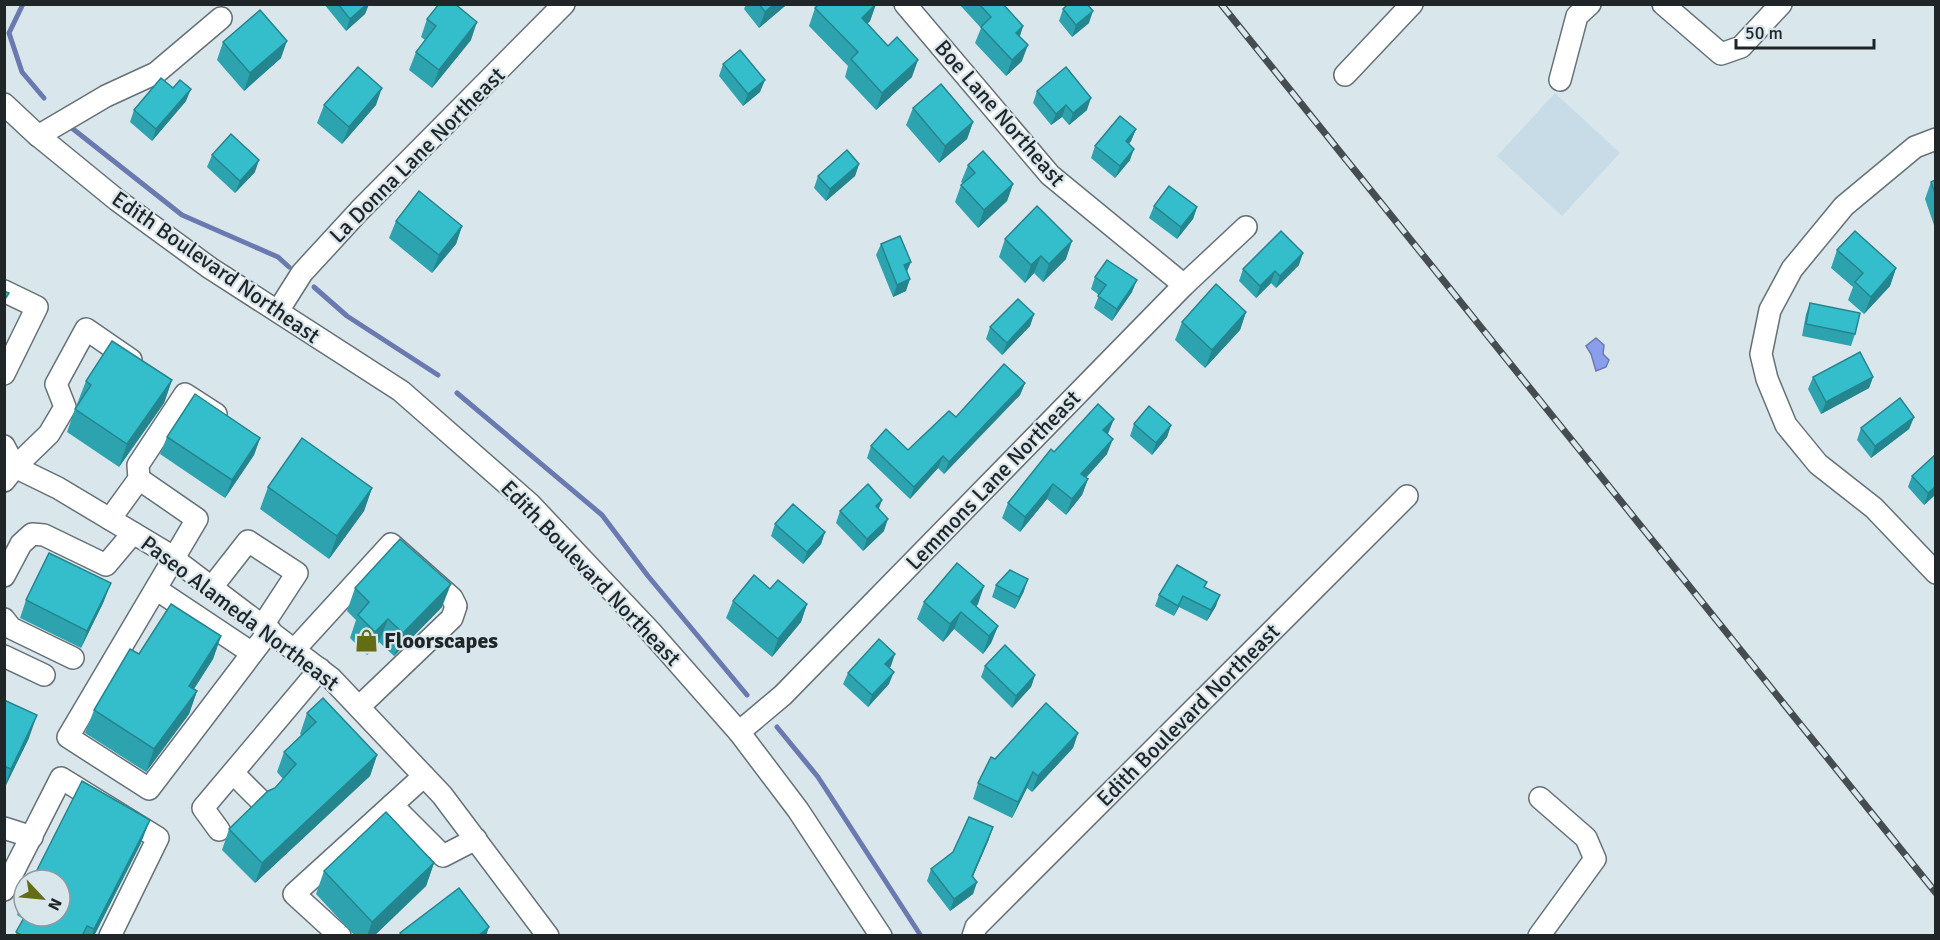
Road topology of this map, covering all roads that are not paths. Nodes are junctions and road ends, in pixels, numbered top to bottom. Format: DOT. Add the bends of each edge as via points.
graph roads {
  1 [pos="564,4"];
  2 [pos="906,4"];
  3 [pos="1412,4"];
  4 [pos="1590,4"];
  5 [pos="1663,4"];
  6 [pos="1781,4"];
  7 [pos="221,18"];
  8 [pos="1345,75"];
  9 [pos="1560,80"];
  10 [pos="4,104"];
  11 [pos="38,136"];
  12 [pos="1935,139"];
  13 [pos="1246,227"];
  14 [pos="1184,285"];
  15 [pos="4,291"];
  16 [pos="278,311"];
  17 [pos="143,369"];
  18 [pos="4,374"];
  19 [pos="229,423"];
  20 [pos="4,446"];
  21 [pos="8,471"];
  22 [pos="138,478"];
  23 [pos="1407,496"];
  24 [pos="110,519"];
  25 [pos="133,533"];
  26 [pos="174,559"];
  27 [pos="1935,573"];
  28 [pos="4,576"];
  29 [pos="212,587"];
  30 [pos="156,589"];
  31 [pos="4,619"];
  32 [pos="266,628"];
  33 [pos="295,649"];
  34 [pos="252,653"];
  35 [pos="4,656"];
  36 [pos="73,658"];
  37 [pos="320,669"];
  38 [pos="44,675"];
  39 [pos="360,706"];
  40 [pos="739,732"];
  41 [pos="233,773"];
  42 [pos="424,776"];
  43 [pos="1540,798"];
  44 [pos="260,799"];
  45 [pos="392,805"];
  46 [pos="4,828"];
  47 [pos="219,830"];
  48 [pos="32,837"];
  49 [pos="476,839"];
  50 [pos="4,891"];
  51 [pos="110,936"];
  52 [pos="340,936"];
  53 [pos="548,936"];
  54 [pos="881,936"];
  55 [pos="973,936"];
  56 [pos="1539,936"];
  1 -- 16 [label="street, La Donna Lane Northeast" via="359,211 302,273"];
  2 -- 14 [label="street, Boe Lane Northeast" via="1050,176"];
  3 -- 8 [label="street"];
  4 -- 9 [label="street" via="1577,16"];
  5 -- 6 [label="street" via="1720,54 1741,47"];
  7 -- 11 [label="street" via="156,73 106,96"];
  10 -- 11 [label="street, Edith Boulevard Northeast"];
  11 -- 16 [label="street, Edith Boulevard Northeast" via="117,200"];
  12 -- 27 [label="street" via="1915,147 1844,206 1792,269 1770,310 1761,354 1786,425 1818,464 1874,508"];
  13 -- 14 [label="street, Lemmons Lane Northeast"];
  14 -- 40 [label="street, Lemmons Lane Northeast" via="783,695"];
  15 -- 18 [label="street" via="37,307"];
  16 -- 40 [label="street, Edith Boulevard Northeast" via="400,391 530,504"];
  17 -- 21 [label="street" via="86,328 56,384 65,407 49,434"];
  19 -- 22 [label="street" via="185,394 138,465"];
  20 -- 21 [label="street"];
  21 -- 24 [label="street, Paseo Alameda Northeast" via="58,488"];
  22 -- 24 [label="street"];
  22 -- 26 [label="street" via="196,519"];
  23 -- 55 [label="street, Edith Boulevard Northeast" via="976,927"];
  24 -- 25 [label="street, Paseo Alameda Northeast"];
  25 -- 26 [label="street, Paseo Alameda Northeast"];
  25 -- 28 [label="street" via="106,565 44,535 32,534 21,543"];
  26 -- 29 [label="street, Paseo Alameda Northeast"];
  26 -- 30 [label="street"];
  29 -- 32 [label="street, Paseo Alameda Northeast"];
  29 -- 32 [label="street" via="248,541 297,573"];
  30 -- 34 [label="street"];
  30 -- 34 [label="street" via="68,737 149,789"];
  31 -- 36 [label="street" via="11,628"];
  32 -- 33 [label="street, Paseo Alameda Northeast"];
  32 -- 34 [label="street"];
  33 -- 37 [label="street, Paseo Alameda Northeast"];
  33 -- 39 [label="street" via="391,544 452,598 456,606 452,618"];
  35 -- 38 [label="street"];
  37 -- 39 [label="street, Paseo Alameda Northeast"];
  37 -- 41 [label="street"];
  39 -- 42 [label="street, Paseo Alameda Northeast"];
  40 -- 54 [label="street, Edith Boulevard Northeast" via="798,810"];
  41 -- 44 [label="street"];
  41 -- 47 [label="street" via="203,808"];
  42 -- 45 [label="street"];
  42 -- 49 [label="street, Paseo Alameda Northeast"];
  43 -- 56 [label="street" via="1586,838 1594,859"];
  45 -- 49 [label="street" via="443,856"];
  45 -- 52 [label="street" via="294,894"];
  46 -- 48 [label="street"];
  48 -- 50 [label="street"];
  48 -- 51 [label="street" via="61,778 158,838"];
  49 -- 53 [label="street, Paseo Alameda Northeast"];
}
